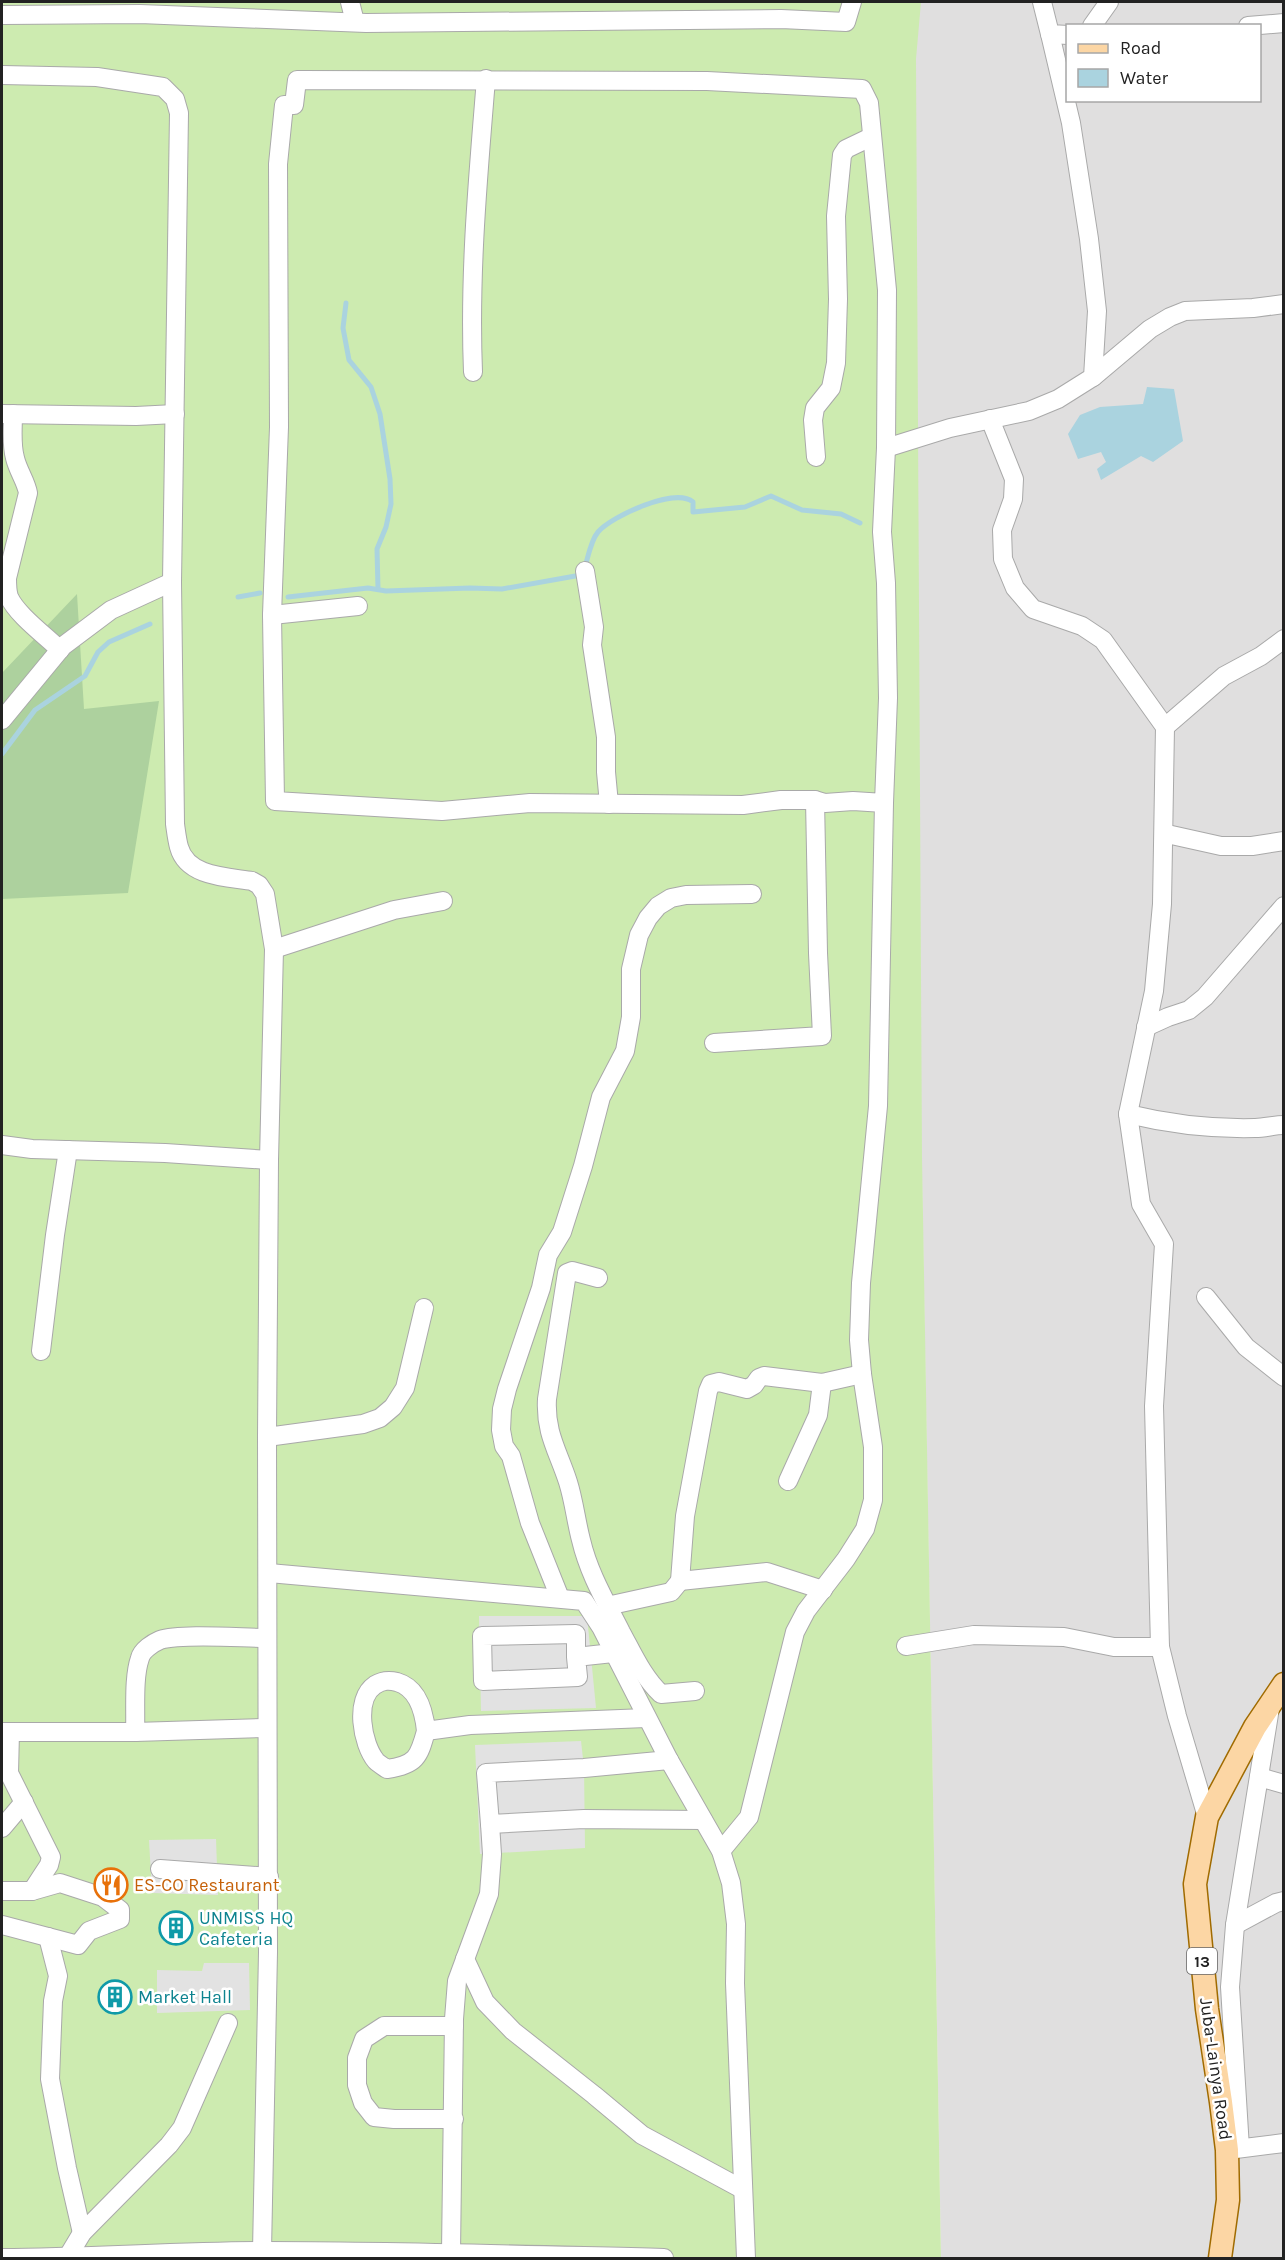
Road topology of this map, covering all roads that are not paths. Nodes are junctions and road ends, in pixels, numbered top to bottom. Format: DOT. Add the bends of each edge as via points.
graph roads {
  1 [pos="250,2"];
  2 [pos="350,2"];
  3 [pos="842,2"];
  4 [pos="852,2"];
  5 [pos="1042,2"];
  6 [pos="1109,2"];
  7 [pos="2,15"];
  8 [pos="260,19"];
  9 [pos="355,22"];
  10 [pos="846,22"];
  11 [pos="1284,23"];
  12 [pos="1093,24"];
  13 [pos="1261,25"];
  14 [pos="1059,34"];
  15 [pos="2,75"];
  16 [pos="486,79"];
  17 [pos="1066,86"];
  18 [pos="1068,102"];
  19 [pos="871,137"];
  20 [pos="1284,304"];
  21 [pos="473,372"];
  22 [pos="1093,377"];
  23 [pos="7,414"];
  24 [pos="175,414"];
  25 [pos="990,419"];
  26 [pos="886,448"];
  27 [pos="816,457"];
  28 [pos="585,571"];
  29 [pos="172,582"];
  30 [pos="358,606"];
  31 [pos="272,615"];
  32 [pos="1284,639"];
  33 [pos="60,650"];
  34 [pos="2,720"];
  35 [pos="1165,727"];
  36 [pos="815,800"];
  37 [pos="884,803"];
  38 [pos="609,804"];
  39 [pos="1167,834"];
  40 [pos="1284,841"];
  41 [pos="752,894"];
  42 [pos="443,902"];
  43 [pos="1284,906"];
  44 [pos="274,949"];
  45 [pos="1146,1027"];
  46 [pos="714,1042"];
  47 [pos="1128,1114"];
  48 [pos="1284,1125"];
  49 [pos="2,1145"];
  50 [pos="68,1150"];
  51 [pos="269,1160"];
  52 [pos="598,1278"];
  53 [pos="1206,1297"];
  54 [pos="424,1308"];
  55 [pos="41,1351"];
  56 [pos="862,1374"];
  57 [pos="1284,1377"];
  58 [pos="822,1383"];
  59 [pos="267,1437"];
  60 [pos="788,1481"];
  61 [pos="269,1573"];
  62 [pos="680,1581"];
  63 [pos="823,1590"];
  64 [pos="560,1598"];
  65 [pos="607,1606"];
  66 [pos="267,1638"];
  67 [pos="906,1646"];
  68 [pos="1160,1647"];
  69 [pos="613,1653"];
  70 [pos="576,1657"];
  71 [pos="1284,1684"];
  72 [pos="695,1691"];
  73 [pos="1271,1703"];
  74 [pos="646,1718"];
  75 [pos="266,1728"];
  76 [pos="426,1731"];
  77 [pos="6,1732"];
  78 [pos="135,1732"];
  79 [pos="669,1760"];
  80 [pos="1259,1777"];
  81 [pos="1284,1784"];
  82 [pos="24,1802"];
  83 [pos="1207,1816"];
  84 [pos="703,1820"];
  85 [pos="490,1824"];
  86 [pos="2,1828"];
  87 [pos="721,1851"];
  88 [pos="160,1869"];
  89 [pos="269,1877"];
  90 [pos="2,1891"];
  91 [pos="32,1892"];
  92 [pos="1284,1901"];
  93 [pos="2,1925"];
  94 [pos="1235,1925"];
  95 [pos="48,1937"];
  96 [pos="465,1959"];
  97 [pos="228,2023"];
  98 [pos="454,2026"];
  99 [pos="454,2119"];
  100 [pos="1284,2143"];
  101 [pos="1233,2149"];
  102 [pos="742,2189"];
  103 [pos="82,2233"];
  104 [pos="262,2251"];
  105 [pos="449,2256"];
  106 [pos="2,2258"];
  107 [pos="67,2258"];
  108 [pos="664,2259"];
  109 [pos="746,2259"];
  110 [pos="1220,2259"];
  1 -- 8 [label="street"];
  2 -- 9 [label="street"];
  3 -- 10 [label="street"];
  4 -- 10 [label="street"];
  5 -- 14 [label="street"];
  6 -- 12 [label="street"];
  7 -- 8 [label="street" via="140,14"];
  8 -- 9 [label="street"];
  9 -- 10 [label="street"];
  11 -- 13 [label="street"];
  14 -- 17 [label="street"];
  15 -- 24 [label="street" via="97,77 163,87 175,99 179,113"];
  16 -- 19 [label="street" via="707,81 862,89 869,103"];
  16 -- 21 [label="street" via="474,246"];
  16 -- 31 [label="street" via="297,80 294,105 284,105 278,164 279,427"];
  18 -- 22 [label="street" via="1097,311"];
  19 -- 26 [label="street" via="886,290"];
  19 -- 27 [label="street" via="842,155 836,216 836,363 831,387 815,408"];
  20 -- 22 [label="street" via="1185,311 1150,329"];
  22 -- 25 [label="street" via="1058,399 1029,411"];
  23 -- 24 [label="street"];
  23 -- 33 [label="street" via="14,454 28,493 7,589 21,612"];
  24 -- 29 [label="street"];
  25 -- 26 [label="street"];
  25 -- 35 [label="street" via="1014,479 1013,500 1002,530 1004,559 1015,588 1033,609 1082,626 1103,640"];
  26 -- 37 [label="street" via="882,532 888,698"];
  28 -- 38 [label="street" via="606,737"];
  29 -- 33 [label="street" via="111,610"];
  29 -- 44 [label="street" via="175,824 179,849 187,863 203,872 259,885 269,909"];
  30 -- 31 [label="street"];
  31 -- 38 [label="street" via="275,801 442,812 530,803"];
  32 -- 35 [label="street" via="1224,676"];
  33 -- 34 [label="street"];
  35 -- 45 [label="street" via="1162,904 1154,991"];
  36 -- 37 [label="street"];
  36 -- 38 [label="street" via="743,805"];
  36 -- 46 [label="street" via="822,1036"];
  37 -- 56 [label="street" via="879,1083 861,1282"];
  39 -- 40 [label="street" via="1221,846"];
  41 -- 64 [label="street" via="671,898 658,906 639,935 631,969 630,1024 624,1051 601,1096 562,1232 548,1255 542,1288 507,1389 502,1409 504,1446 511,1456 530,1523"];
  42 -- 44 [label="street" via="394,910"];
  43 -- 45 [label="street" via="1205,997 1189,1010"];
  44 -- 51 [label="street"];
  45 -- 47 [label="street"];
  47 -- 48 [label="street" via="1223,1127"];
  47 -- 68 [label="street" via="1141,1204 1164,1244 1154,1406"];
  49 -- 50 [label="street"];
  50 -- 51 [label="street"];
  50 -- 55 [label="street"];
  51 -- 59 [label="street"];
  52 -- 65 [label="street" via="567,1273 546,1416 568,1482 590,1570"];
  53 -- 57 [label="street" via="1246,1347"];
  54 -- 59 [label="street" via="405,1388 380,1418 363,1424"];
  56 -- 58 [label="street"];
  56 -- 63 [label="street" via="873,1447 873,1500 865,1529"];
  58 -- 60 [label="street" via="818,1415"];
  58 -- 62 [label="street" via="764,1376 747,1389 719,1382 709,1387 685,1516"];
  59 -- 61 [label="street"];
  61 -- 64 [label="street"];
  61 -- 66 [label="street"];
  62 -- 63 [label="street" via="767,1572"];
  62 -- 65 [label="street" via="671,1592"];
  63 -- 87 [label="street" via="795,1632 749,1817"];
  64 -- 69 [label="street" via="584,1601"];
  65 -- 72 [label="street" via="652,1686 661,1694"];
  66 -- 75 [label="street"];
  66 -- 78 [label="street" via="186,1638 160,1640 148,1647 140,1656"];
  67 -- 68 [label="street" via="974,1635 1064,1637 1114,1647"];
  68 -- 83 [label="street"];
  69 -- 70 [label="street"];
  69 -- 74 [label="street"];
  70 -- 70 [label="street" via="578,1677 483,1681 482,1636 576,1634"];
  71 -- 73 [label="main road, Juba-Lainya Road / 13"];
  73 -- 80 [label="street"];
  73 -- 83 [label="main road, Juba-Lainya Road / 13"];
  74 -- 76 [label="street" via="470,1725"];
  74 -- 79 [label="street"];
  75 -- 78 [label="street"];
  75 -- 89 [label="street"];
  76 -- 76 [label="street" via="419,1754 406,1766 387,1769 376,1761 360,1716 374,1685 388,1680 404,1684 416,1696"];
  77 -- 78 [label="street"];
  77 -- 82 [label="street" via="9,1773"];
  79 -- 84 [label="street"];
  79 -- 85 [label="street" via="486,1773"];
  80 -- 81 [label="street"];
  80 -- 94 [label="street"];
  82 -- 86 [label="street"];
  82 -- 91 [label="street" via="51,1857"];
  83 -- 101 [label="main road, Juba-Lainya Road / 13" via="1195,1884 1207,2009 1221,2102"];
  84 -- 85 [label="street" via="584,1819"];
  84 -- 87 [label="street"];
  85 -- 96 [label="street" via="489,1894"];
  87 -- 102 [label="street" via="731,1882 736,1924"];
  88 -- 89 [label="street"];
  89 -- 104 [label="street"];
  90 -- 91 [label="street"];
  91 -- 95 [label="street" via="60,1883 103,1897 120,1910 120,1919 89,1931 78,1945"];
  92 -- 94 [label="street"];
  93 -- 95 [label="street"];
  94 -- 101 [label="street" via="1230,1986"];
  95 -- 103 [label="street" via="58,1976 53,2001 50,2079"];
  96 -- 98 [label="street" via="457,1982"];
  96 -- 102 [label="street" via="485,2002 513,2031 642,2135"];
  97 -- 103 [label="street" via="182,2128"];
  98 -- 99 [label="street"];
  98 -- 99 [label="street" via="384,2026 364,2039 357,2058 357,2085 363,2103 374,2116 394,2120"];
  99 -- 105 [label="street"];
  100 -- 101 [label="street"];
  101 -- 110 [label="main road, Juba-Lainya Road / 13"];
  102 -- 109 [label="street"];
  103 -- 107 [label="street"];
  104 -- 105 [label="street"];
  104 -- 107 [label="street"];
  105 -- 108 [label="street"];
  106 -- 107 [label="street"];
}
